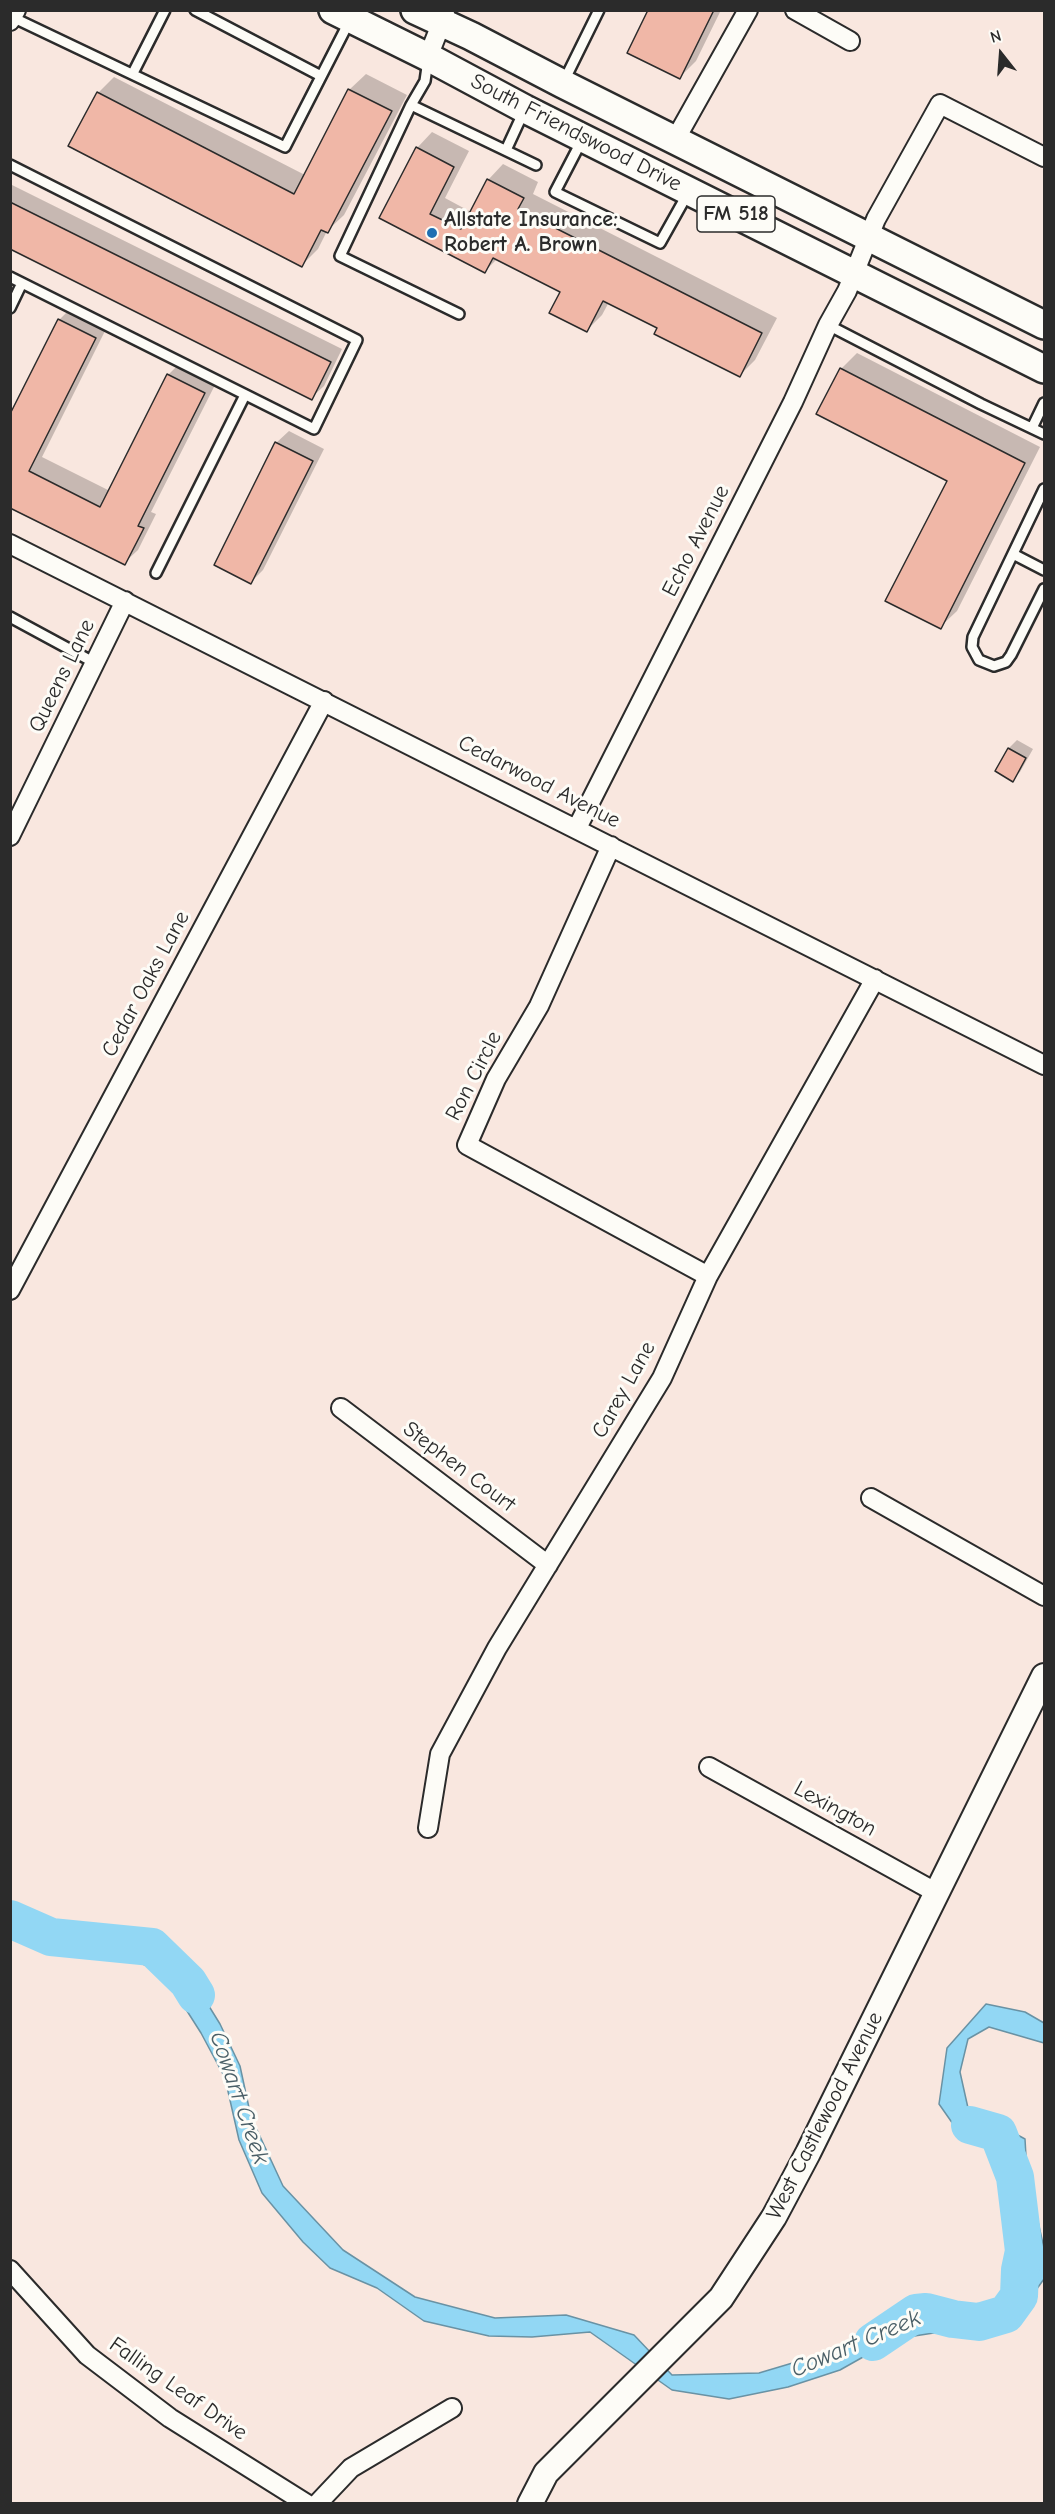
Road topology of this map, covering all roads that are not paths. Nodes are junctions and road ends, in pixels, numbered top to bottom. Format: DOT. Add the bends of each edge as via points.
graph roads {
  1 [pos="165,10"];
  2 [pos="195,10"];
  3 [pos="415,10"];
  4 [pos="599,10"];
  5 [pos="748,10"];
  6 [pos="795,10"];
  7 [pos="342,15"];
  8 [pos="13,16"];
  9 [pos="444,16"];
  10 [pos="850,41"];
  11 [pos="428,57"];
  12 [pos="133,73"];
  13 [pos="321,76"];
  14 [pos="562,84"];
  15 [pos="411,105"];
  16 [pos="525,109"];
  17 [pos="583,138"];
  18 [pos="675,140"];
  19 [pos="506,150"];
  20 [pos="1044,157"];
  21 [pos="10,165"];
  22 [pos="536,165"];
  23 [pos="689,191"];
  24 [pos="869,237"];
  25 [pos="854,274"];
  26 [pos="10,277"];
  27 [pos="22,283"];
  28 [pos="10,308"];
  29 [pos="459,314"];
  30 [pos="828,325"];
  31 [pos="1044,325"];
  32 [pos="1044,369"];
  33 [pos="244,395"];
  34 [pos="1044,404"];
  35 [pos="1032,428"];
  36 [pos="1044,434"];
  37 [pos="1044,489"];
  38 [pos="10,544"];
  39 [pos="1013,554"];
  40 [pos="1044,570"];
  41 [pos="156,573"];
  42 [pos="1044,589"];
  43 [pos="125,601"];
  44 [pos="10,617"];
  45 [pos="95,663"];
  46 [pos="324,701"];
  47 [pos="577,828"];
  48 [pos="10,836"];
  49 [pos="611,846"];
  50 [pos="875,979"];
  51 [pos="1044,1065"];
  52 [pos="708,1276"];
  53 [pos="10,1290"];
  54 [pos="341,1408"];
  55 [pos="872,1498"];
  56 [pos="548,1565"];
  57 [pos="1044,1596"];
  58 [pos="1044,1676"];
  59 [pos="709,1767"];
  60 [pos="428,1828"];
  61 [pos="937,1893"];
  62 [pos="10,2270"];
  63 [pos="452,2409"];
  64 [pos="307,2504"];
  65 [pos="317,2504"];
  66 [pos="530,2504"];
  1 -- 12 [label="lane"];
  2 -- 13 [label="lane"];
  3 -- 9 [label="main road, South Friendswood Drive / FM 518"];
  4 -- 14 [label="lane"];
  5 -- 18 [label="street"];
  6 -- 10 [label="street"];
  7 -- 11 [label="main road, South Friendswood Drive / FM 518"];
  7 -- 13 [label="lane"];
  8 -- 12 [label="lane"];
  9 -- 11 [label="street"];
  9 -- 14 [label="main road, South Friendswood Drive / FM 518"];
  11 -- 15 [label="lane" via="425,81"];
  11 -- 16 [label="main road, South Friendswood Drive / FM 518"];
  12 -- 13 [label="lane" via="285,147"];
  14 -- 18 [label="main road, South Friendswood Drive / FM 518"];
  15 -- 19 [label="lane"];
  15 -- 29 [label="lane" via="340,256"];
  16 -- 17 [label="main road, South Friendswood Drive / FM 518"];
  16 -- 19 [label="lane"];
  17 -- 23 [label="main road, South Friendswood Drive / FM 518"];
  17 -- 23 [label="lane" via="555,192 660,243"];
  18 -- 24 [label="main road, South Friendswood Drive / FM 518"];
  19 -- 22 [label="lane"];
  20 -- 24 [label="street, Echo Avenue" via="940,104"];
  21 -- 33 [label="lane" via="357,340 314,429"];
  23 -- 25 [label="main road, South Friendswood Drive / FM 518"];
  24 -- 25 [label="street, Echo Avenue"];
  24 -- 31 [label="main road, South Friendswood Drive / FM 518"];
  25 -- 30 [label="street, Echo Avenue"];
  25 -- 32 [label="main road, South Friendswood Drive / FM 518"];
  26 -- 27 [label="lane"];
  27 -- 28 [label="lane"];
  27 -- 33 [label="lane"];
  30 -- 35 [label="lane"];
  30 -- 47 [label="street, Echo Avenue" via="793,402"];
  33 -- 41 [label="lane"];
  34 -- 35 [label="lane"];
  35 -- 36 [label="lane"];
  37 -- 39 [label="lane"];
  38 -- 43 [label="street, Cedarwood Avenue"];
  39 -- 40 [label="lane"];
  39 -- 42 [label="lane" via="973,638 972,647 979,660 994,666 1005,662"];
  43 -- 45 [label="street, Queens Lane"];
  43 -- 46 [label="street, Cedarwood Avenue"];
  44 -- 45 [label="lane"];
  45 -- 48 [label="street, Queens Lane"];
  46 -- 47 [label="street, Cedarwood Avenue"];
  46 -- 53 [label="street, Cedar Oaks Lane"];
  47 -- 49 [label="street, Cedarwood Avenue"];
  49 -- 50 [label="street, Cedarwood Avenue"];
  49 -- 52 [label="street, Ron Circle" via="539,1006 496,1079 466,1145"];
  50 -- 51 [label="street, Cedarwood Avenue"];
  50 -- 52 [label="street, Carey Lane"];
  52 -- 56 [label="street, Carey Lane" via="662,1378"];
  54 -- 56 [label="street, Stephen Court"];
  55 -- 57 [label="street"];
  56 -- 60 [label="street, Carey Lane" via="497,1648 440,1754"];
  58 -- 61 [label="street, West Castlewood Avenue"];
  59 -- 61 [label="street, Lexington"];
  61 -- 66 [label="street, West Castlewood Avenue" via="774,2217 721,2298 546,2473"];
  62 -- 64 [label="street, Falling Leaf Drive" via="87,2355 170,2418"];
  63 -- 65 [label="street" via="351,2468"];
}
